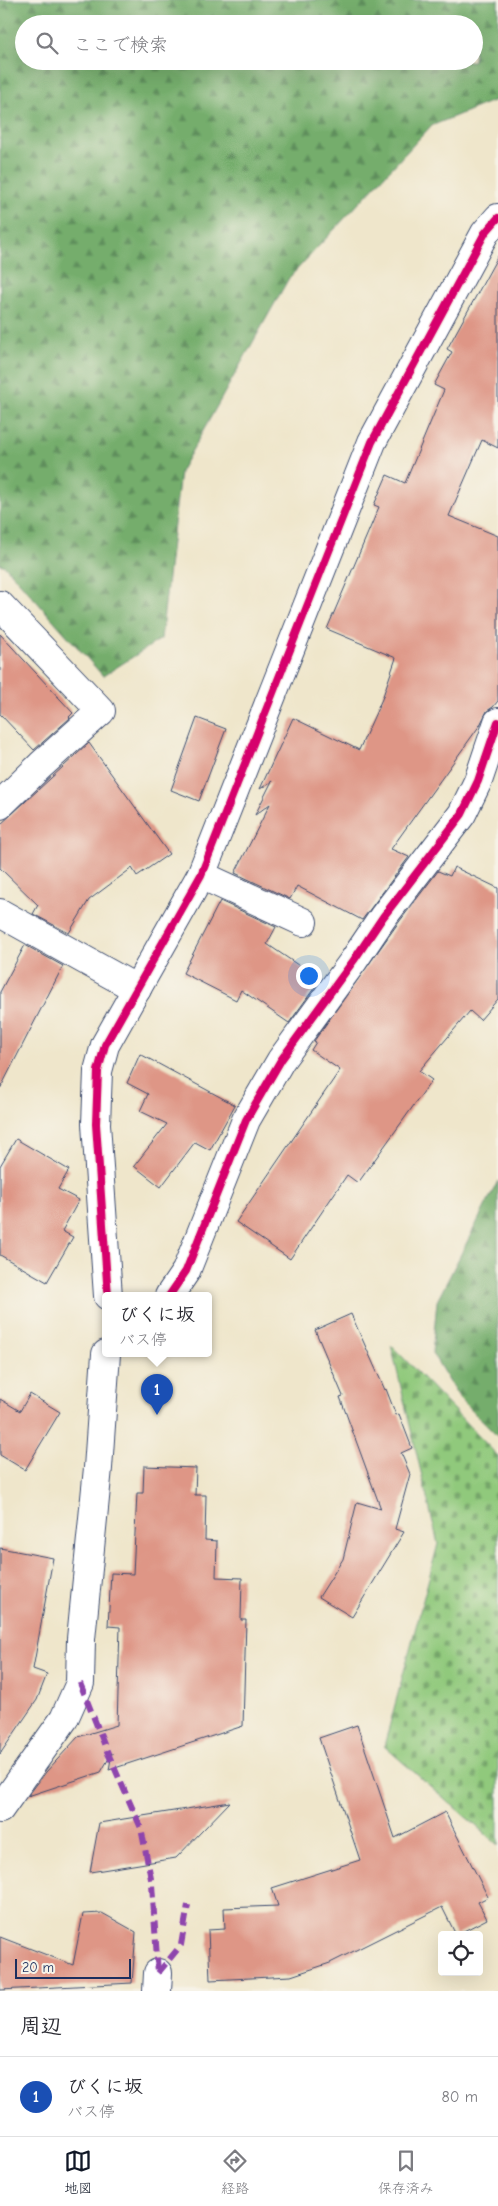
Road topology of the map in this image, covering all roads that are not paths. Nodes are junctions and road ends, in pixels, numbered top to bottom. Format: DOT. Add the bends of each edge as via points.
graph roads {
  1 [pos="494,232"];
  2 [pos="0,605"];
  3 [pos="498,722"];
  4 [pos="0,805"];
  5 [pos="201,875"];
  6 [pos="0,913"];
  7 [pos="302,922"];
  8 [pos="137,989"];
  9 [pos="108,1292"];
  10 [pos="172,1292"];
  11 [pos="106,1357"];
  12 [pos="0,1809"];
  1 -- 5 [label="street" via="372,442"];
  2 -- 4 [label="street" via="101,711"];
  3 -- 10 [label="street" via="478,782 462,814 383,917 281,1060 246,1120 186,1271"];
  5 -- 7 [label="street"];
  5 -- 8 [label="street"];
  6 -- 8 [label="street"];
  8 -- 9 [label="street" via="106,1045 98,1071 96,1124"];
  11 -- 12 [label="street" via="80,1683 64,1719"];
}
